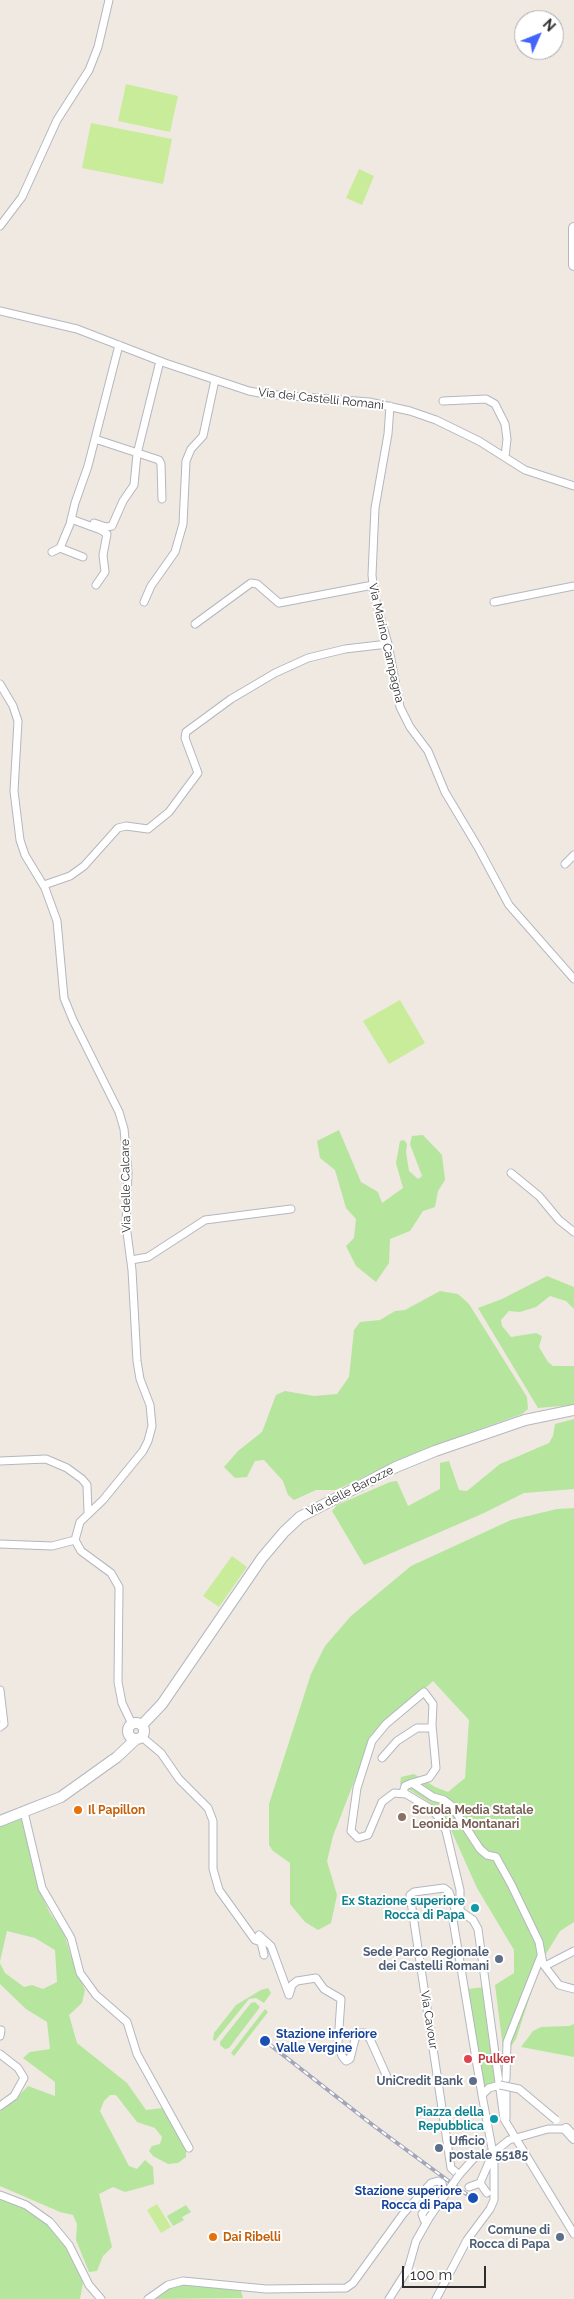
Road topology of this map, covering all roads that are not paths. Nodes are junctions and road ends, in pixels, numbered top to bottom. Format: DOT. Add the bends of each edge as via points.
graph roads {
  1 [pos="109,0"];
  2 [pos="0,226"];
  3 [pos="574,229"];
  4 [pos="574,265"];
  5 [pos="0,311"];
  6 [pos="119,345"];
  7 [pos="160,361"];
  8 [pos="215,380"];
  9 [pos="443,401"];
  10 [pos="390,406"];
  11 [pos="95,439"];
  12 [pos="137,454"];
  13 [pos="505,457"];
  14 [pos="574,486"];
  15 [pos="162,499"];
  16 [pos="71,519"];
  17 [pos="94,523"];
  18 [pos="60,548"];
  19 [pos="52,552"];
  20 [pos="83,557"];
  21 [pos="96,584"];
  22 [pos="372,585"];
  23 [pos="574,586"];
  24 [pos="144,602"];
  25 [pos="494,602"];
  26 [pos="195,624"];
  27 [pos="388,644"];
  28 [pos="0,684"];
  29 [pos="574,855"];
  30 [pos="565,864"];
  31 [pos="44,885"];
  32 [pos="574,978"];
  33 [pos="511,1173"];
  34 [pos="291,1209"];
  35 [pos="574,1232"];
  36 [pos="131,1260"];
  37 [pos="574,1410"];
  38 [pos="0,1461"];
  39 [pos="88,1513"];
  40 [pos="75,1540"];
  41 [pos="0,1544"];
  42 [pos="0,1690"];
  43 [pos="132,1724"];
  44 [pos="0,1727"];
  45 [pos="432,1728"];
  46 [pos="139,1734"];
  47 [pos="382,1758"];
  48 [pos="412,1783"];
  49 [pos="404,1793"];
  50 [pos="24,1812"];
  51 [pos="0,1820"];
  52 [pos="458,1911"];
  53 [pos="260,1938"];
  54 [pos="574,1951"];
  55 [pos="264,1955"];
  56 [pos="541,1956"];
  57 [pos="547,1968"];
  58 [pos="574,1989"];
  59 [pos="0,2054"];
  60 [pos="388,2079"];
  61 [pos="506,2079"];
  62 [pos="503,2087"];
  63 [pos="482,2095"];
  64 [pos="0,2106"];
  65 [pos="566,2130"];
  66 [pos="514,2138"];
  67 [pos="574,2138"];
  68 [pos="188,2148"];
  69 [pos="493,2153"];
  70 [pos="459,2175"];
  71 [pos="480,2183"];
  72 [pos="469,2187"];
  73 [pos="487,2193"];
  74 [pos="0,2195"];
  75 [pos="429,2218"];
  76 [pos="574,2234"];
  77 [pos="101,2299"];
  78 [pos="148,2299"];
  79 [pos="389,2299"];
  80 [pos="436,2299"];
  1 -- 2 [label="street" via="89,70 57,120 22,197"];
  3 -- 4 [label="main road"];
  5 -- 6 [label="street, Via dei Castelli Romani" via="77,329"];
  6 -- 7 [label="street, Via dei Castelli Romani"];
  6 -- 11 [label="street"];
  7 -- 8 [label="street, Via dei Castelli Romani"];
  7 -- 12 [label="street"];
  8 -- 10 [label="street, Via dei Castelli Romani" via="265,394"];
  8 -- 24 [label="street" via="203,436 186,460 183,524 175,552"];
  9 -- 13 [label="street" via="486,399 495,404 505,424"];
  10 -- 13 [label="street, Via dei Castelli Romani" via="441,422"];
  10 -- 22 [label="street, Via Marino Campagna" via="373,524"];
  11 -- 12 [label="street"];
  11 -- 16 [label="street"];
  12 -- 15 [label="street" via="161,462"];
  12 -- 17 [label="street" via="134,485 122,501 114,523 108,528"];
  13 -- 14 [label="street, Via dei Castelli Romani" via="525,470"];
  16 -- 18 [label="street"];
  16 -- 21 [label="street" via="107,534 103,555 105,572"];
  18 -- 19 [label="street"];
  18 -- 20 [label="street"];
  22 -- 26 [label="street" via="280,603 257,584 251,583"];
  22 -- 27 [label="street, Via Marino Campagna"];
  23 -- 25 [label="street"];
  27 -- 31 [label="street" via="313,656 274,673 231,699 186,732 198,773 169,812 148,829 118,828 81,869"];
  27 -- 32 [label="street, Via Marino Campagna" via="401,710 429,753 445,792 509,905"];
  28 -- 31 [label="street, Via delle Calcare" via="18,721 14,791 20,840"];
  29 -- 30 [label="street"];
  31 -- 36 [label="street, Via delle Calcare" via="58,925 66,1004 123,1123 128,1172 126,1225"];
  33 -- 35 [label="street" via="540,1196 559,1220"];
  34 -- 36 [label="street" via="205,1220 148,1257"];
  36 -- 39 [label="street, Via delle Calcare" via="137,1361 150,1406 151,1429 144,1451"];
  37 -- 46 [label="main road, Via delle Barozze" via="525,1420 435,1451 396,1467 300,1517 262,1558"];
  38 -- 39 [label="street" via="46,1459 67,1468 87,1485"];
  39 -- 40 [label="street, Via delle Calcare" via="79,1524"];
  40 -- 41 [label="street" via="52,1546"];
  40 -- 43 [label="street" via="81,1551 110,1571 119,1587 118,1676 122,1703"];
  42 -- 44 [label="street" via="4,1724"];
  43 -- 46 [label="main road" via="137,1723"];
  45 -- 47 [label="street" via="417,1728 397,1740"];
  45 -- 48 [label="street" via="435,1771 429,1778"];
  45 -- 49 [label="street" via="434,1704 423,1692 376,1736 357,1788 351,1829 354,1835 360,1838 368,1835 384,1799 394,1793"];
  46 -- 50 [label="main road, Via delle Barozze" via="121,1754 61,1798"];
  46 -- 53 [label="street" via="161,1753 179,1779 208,1808 213,1821 213,1868 219,1890 255,1940"];
  48 -- 49 [label="street" via="405,1786"];
  48 -- 56 [label="street" via="433,1797 450,1803 480,1849 496,1858 537,1936"];
  49 -- 52 [label="street" via="431,1809 444,1825 460,1890"];
  50 -- 51 [label="main road, Via delle Barozze"];
  50 -- 68 [label="street" via="42,1888 71,1938 83,1978 96,1995 127,2022 137,2054"];
  52 -- 62 [label="street" via="473,1920 478,1929"];
  52 -- 63 [label="street" via="453,1920"];
  52 -- 70 [label="street, Via Cavour" via="444,1888 410,1895 450,2166"];
  53 -- 55 [label="street"];
  53 -- 60 [label="street" via="271,1946 289,1996 292,1985 297,1981 316,1978 324,1989 340,1999 338,2043 346,2061 350,2060 355,2040 360,2033 365,2033"];
  54 -- 57 [label="street"];
  56 -- 57 [label="street"];
  56 -- 61 [label="street" via="507,2042"];
  57 -- 58 [label="street" via="559,1985"];
  59 -- 64 [label="street" via="18,2068 24,2078 14,2096"];
  62 -- 63 [label="street" via="489,2088"];
  62 -- 65 [label="street, bridge" via="519,2089"];
  62 -- 66 [label="street" via="505,2121"];
  63 -- 69 [label="street"];
  65 -- 66 [label="street" via="551,2128"];
  65 -- 67 [label="main road"];
  66 -- 69 [label="street"];
  66 -- 76 [label="street"];
  69 -- 70 [label="street" via="475,2157"];
  69 -- 71 [label="street"];
  69 -- 80 [label="street" via="496,2191 492,2206 467,2240"];
  70 -- 75 [label="street, bridge"];
  71 -- 72 [label="street"];
  71 -- 73 [label="street"];
  74 -- 77 [label="street" via="32,2208 52,2224 71,2248 90,2288"];
  75 -- 78 [label="street" via="424,2220 422,2214 442,2188 438,2181 431,2183 403,2214 346,2288 260,2288 183,2281 168,2285"];
  75 -- 79 [label="street" via="417,2239 408,2269"];
}
